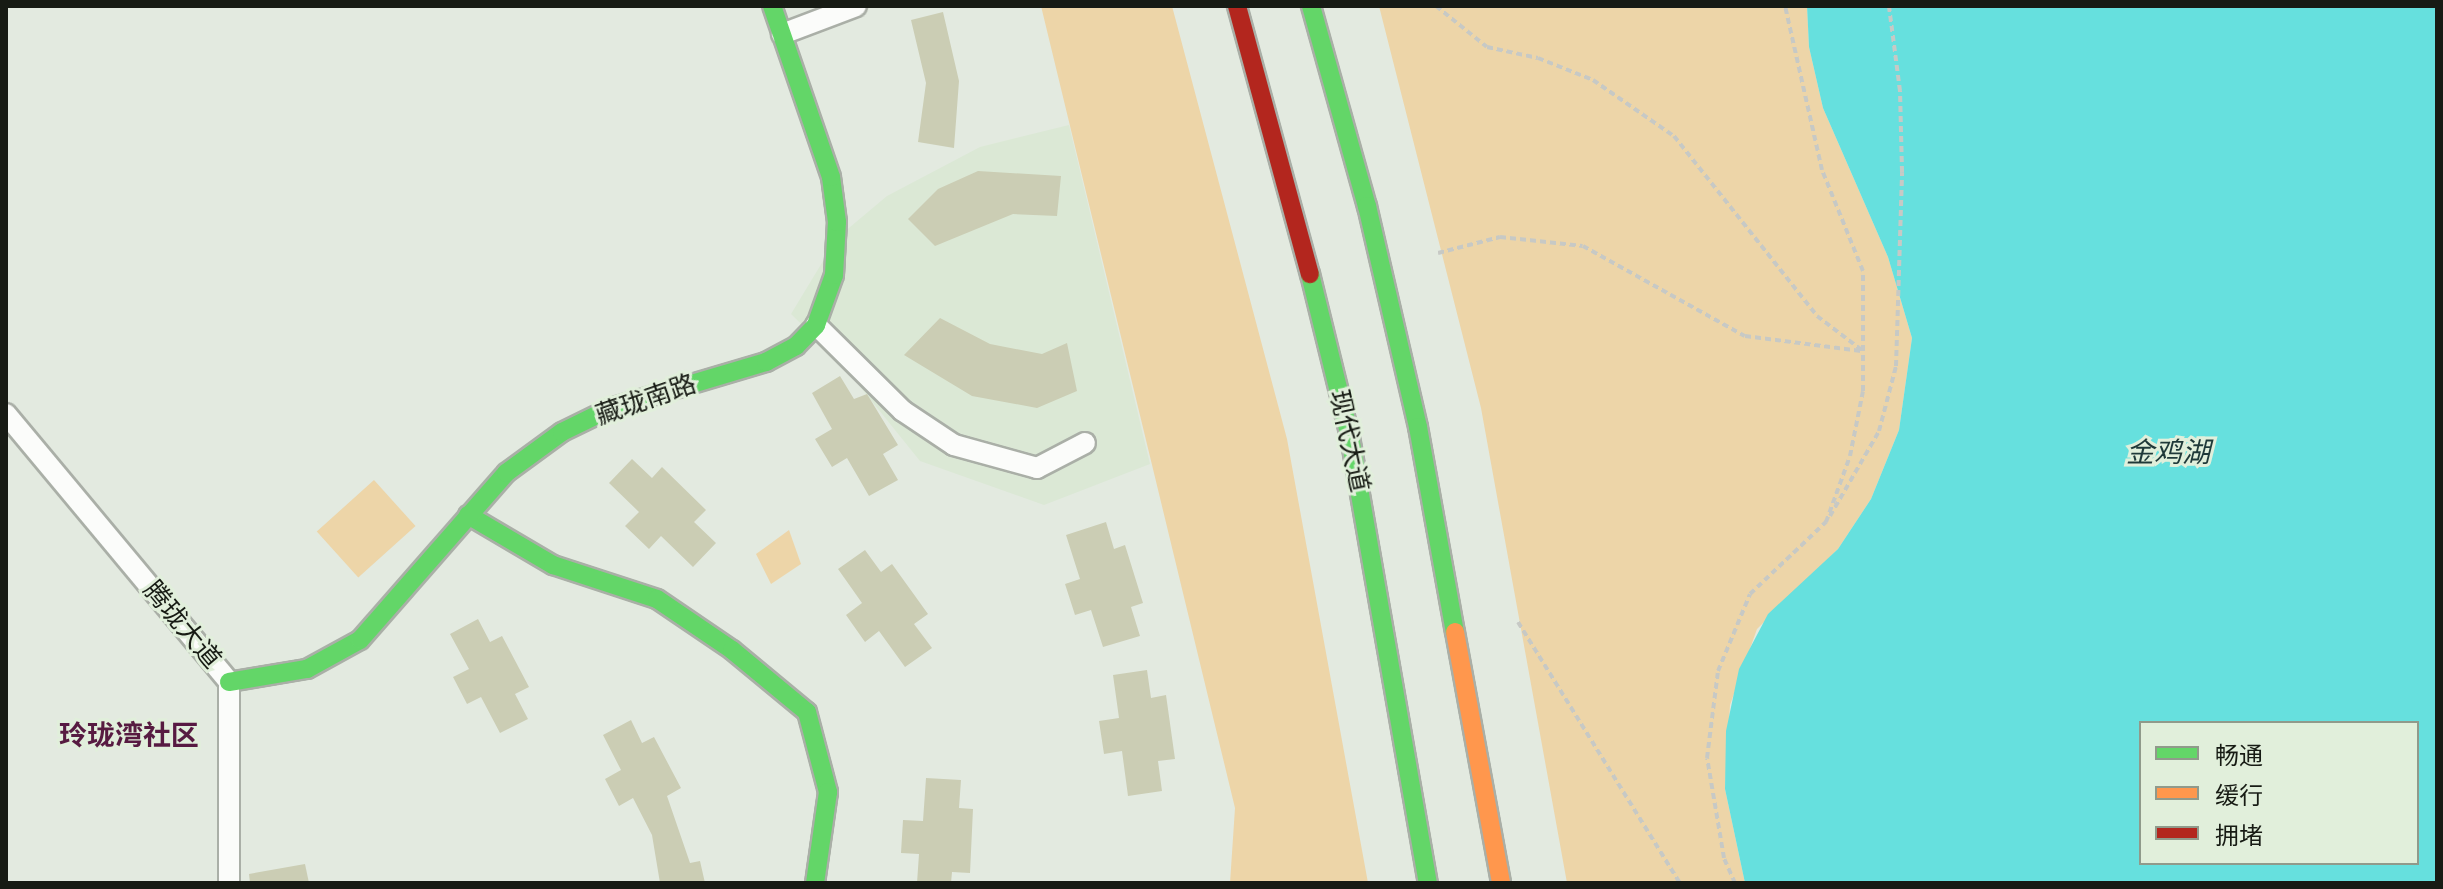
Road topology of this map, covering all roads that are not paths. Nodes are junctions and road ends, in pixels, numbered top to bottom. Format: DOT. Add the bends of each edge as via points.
graph roads {
  1 [pos="772,6"];
  2 [pos="856,6"];
  3 [pos="1237,6"];
  4 [pos="1311,6"];
  5 [pos="782,34"];
  6 [pos="816,325"];
  7 [pos="6,414"];
  8 [pos="1085,443"];
  9 [pos="468,515"];
  10 [pos="229,682"];
  11 [pos="229,883"];
  12 [pos="815,883"];
  13 [pos="1428,883"];
  14 [pos="1501,883"];
  1 -- 5 [label="main road, 藏珑南路"];
  2 -- 5 [label="street"];
  3 -- 13 [label="main road, 现代大道" via="1350,437"];
  4 -- 14 [label="main road" via="1367,206 1418,427"];
  5 -- 6 [label="main road, 藏珑南路" via="831,177 837,222 834,275"];
  6 -- 8 [label="street" via="903,411 954,445 1037,468"];
  6 -- 9 [label="main road, 藏珑南路" via="796,346 766,362 611,408 562,432 506,473"];
  7 -- 10 [label="street, 腾珑大道"];
  9 -- 10 [label="main road, 藏珑南路" via="360,640 307,669"];
  9 -- 12 [label="main road" via="553,565 657,599 732,650 807,712 828,792"];
  10 -- 11 [label="street, 腾珑大道"];
}
